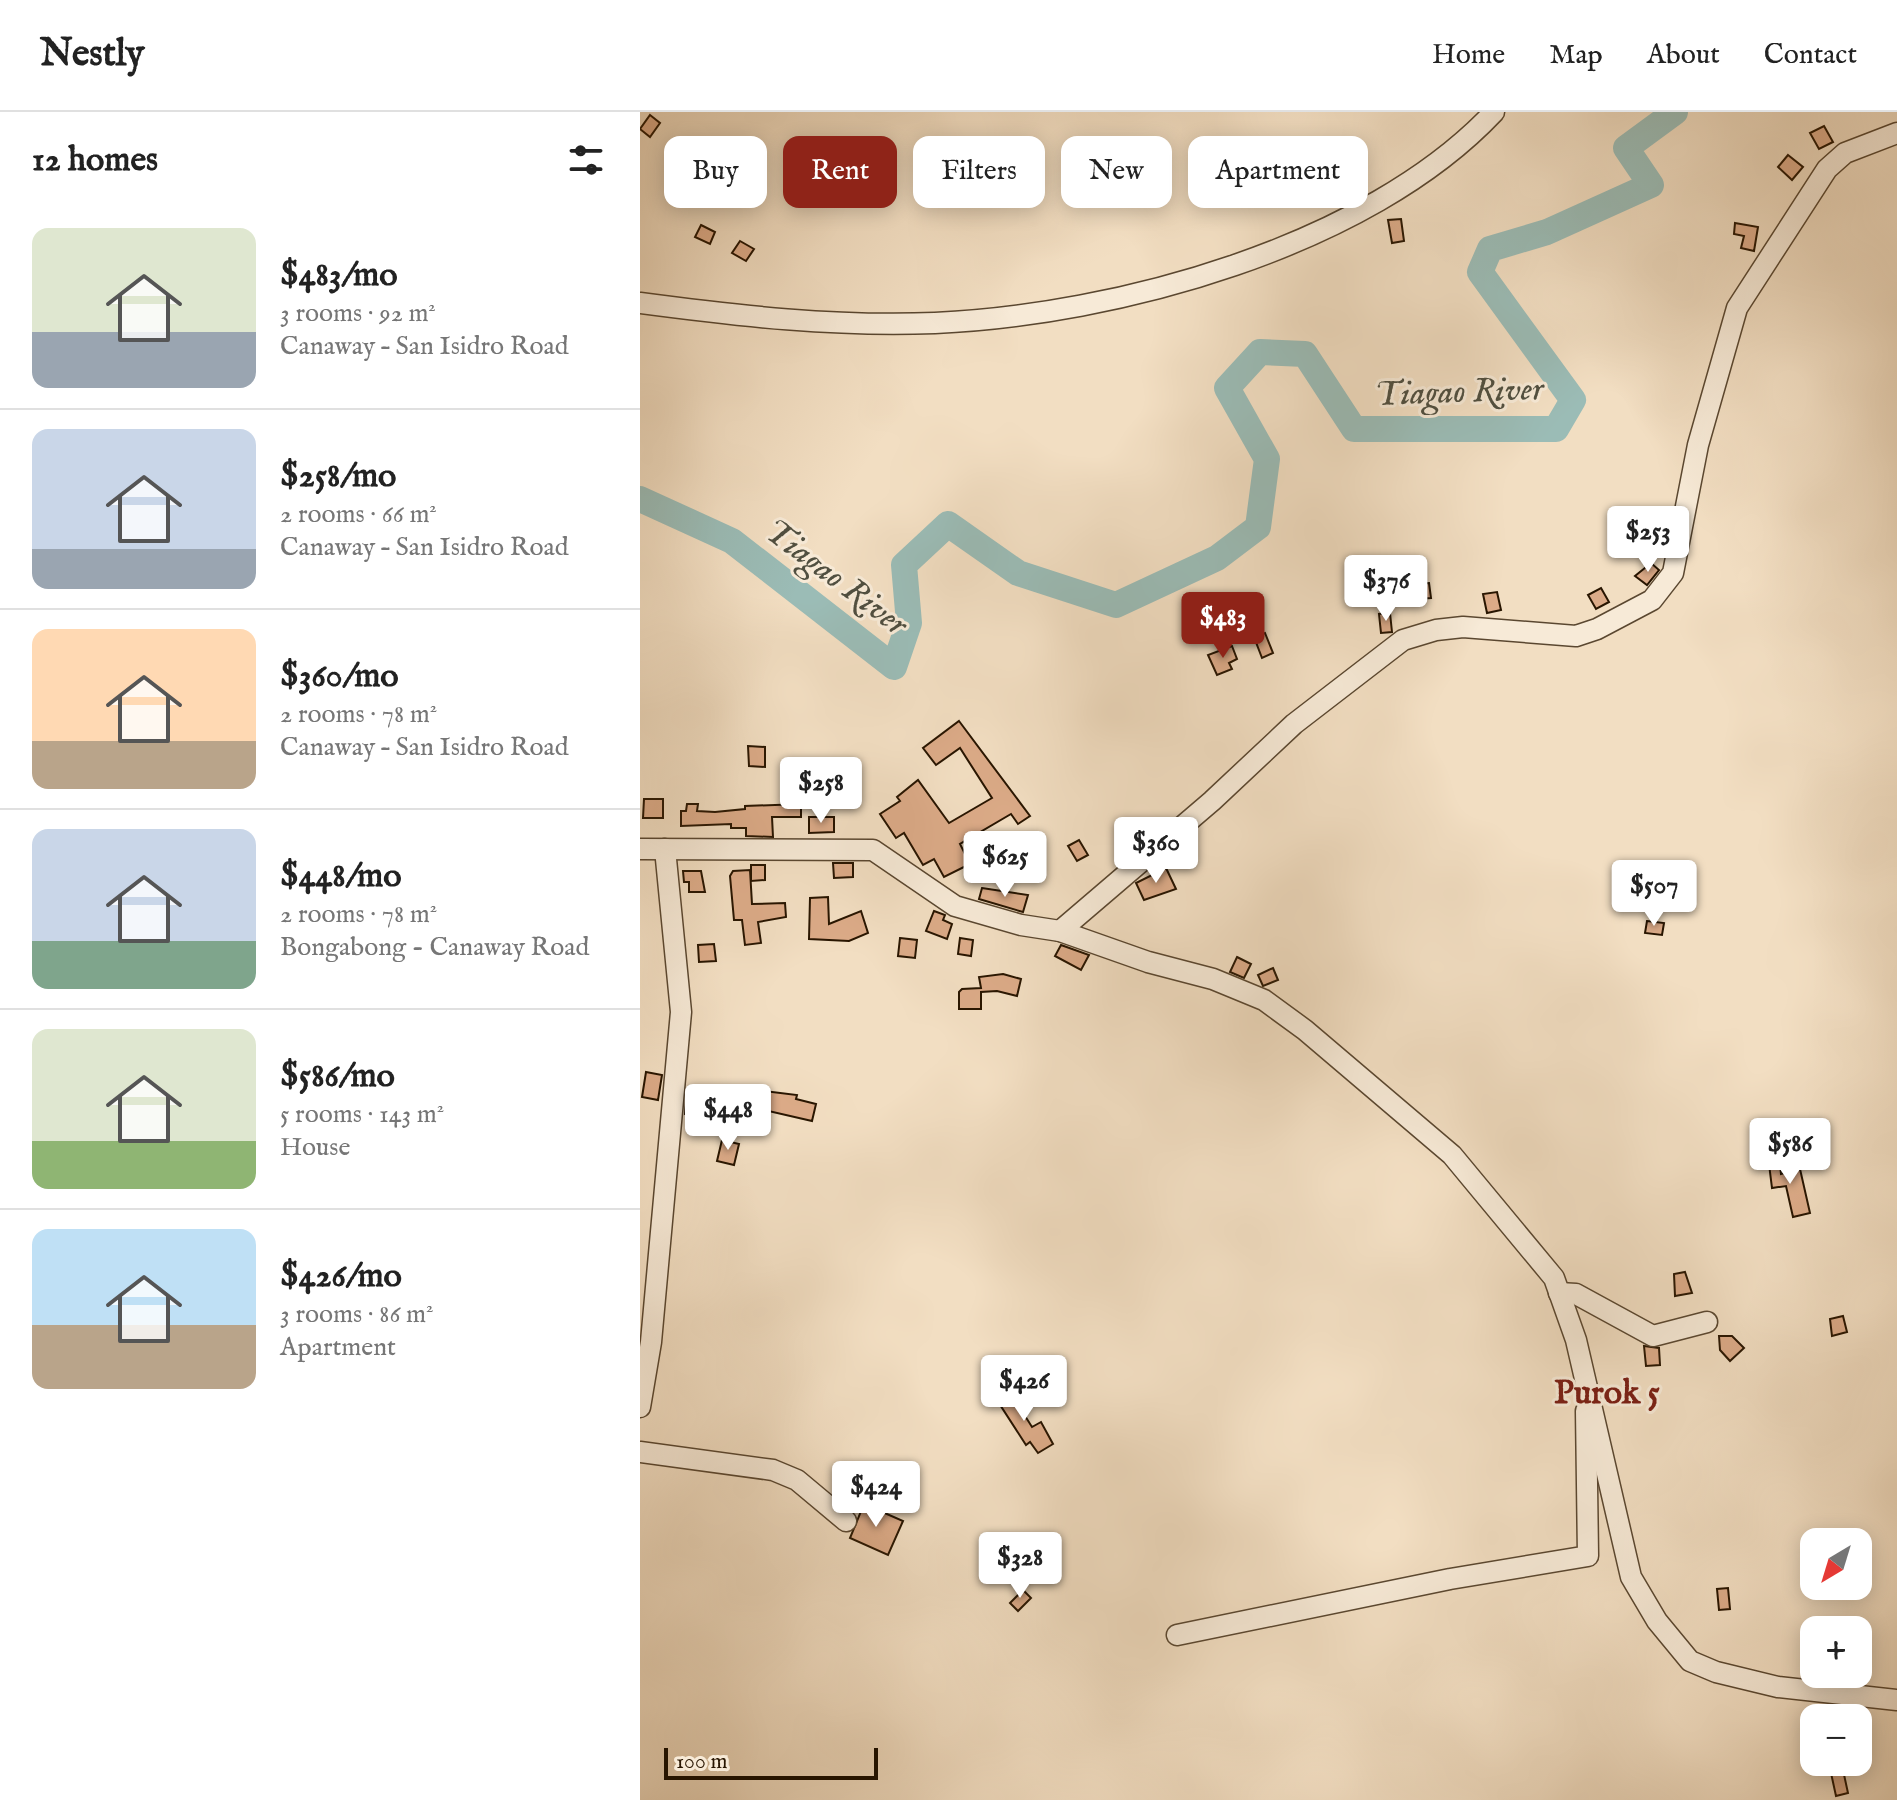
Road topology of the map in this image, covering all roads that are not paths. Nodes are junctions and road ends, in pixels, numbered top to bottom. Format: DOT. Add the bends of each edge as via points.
graph roads {
  1 [pos="1494,112"];
  2 [pos="1897,133"];
  3 [pos="640,303"];
  4 [pos="640,849"];
  5 [pos="665,849"];
  6 [pos="1060,931"];
  7 [pos="1559,1293"];
  8 [pos="1707,1322"];
  9 [pos="1591,1398"];
  10 [pos="640,1407"];
  11 [pos="640,1452"];
  12 [pos="846,1521"];
  13 [pos="1177,1635"];
  14 [pos="1897,1700"];
  1 -- 3 [label="street" via="1442,160 1389,198 1312,236 1236,264 1119,296 937,323 773,320"];
  2 -- 6 [label="street" via="1845,153 1827,169 1737,308 1695,458 1673,573 1652,600 1576,636 1463,627 1403,640 1294,724"];
  4 -- 5 [label="street"];
  5 -- 6 [label="street" via="873,850 955,906"];
  5 -- 10 [label="street" via="681,1012 651,1342"];
  6 -- 7 [label="street" via="1264,1000 1452,1155 1554,1278"];
  7 -- 8 [label="street" via="1576,1294 1653,1336"];
  7 -- 9 [label="street"];
  9 -- 13 [label="street" via="1584,1416 1588,1556"];
  9 -- 14 [label="street" via="1631,1577 1657,1621 1690,1661 1778,1687"];
  11 -- 12 [label="street" via="781,1473"];
}
